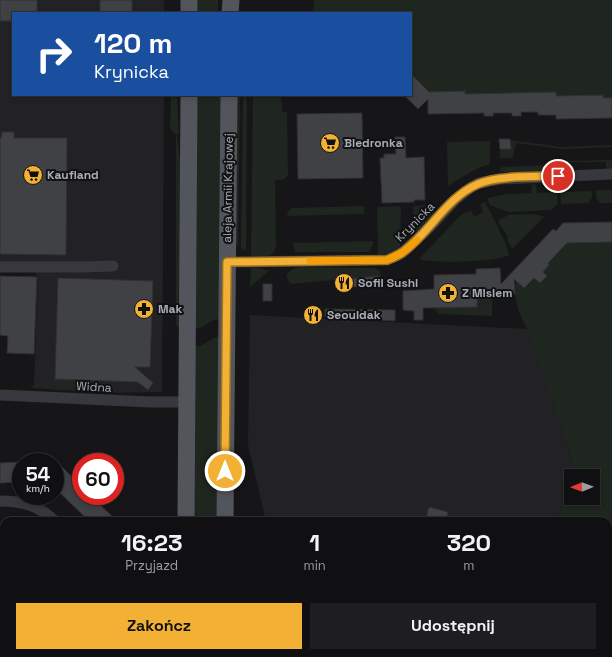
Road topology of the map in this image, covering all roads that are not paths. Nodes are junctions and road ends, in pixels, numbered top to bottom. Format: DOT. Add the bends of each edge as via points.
graph roads {
  1 [pos="189,0"];
  2 [pos="231,0"];
  3 [pos="189,12"];
  4 [pos="230,12"];
  5 [pos="189,96"];
  6 [pos="229,96"];
  7 [pos="612,174"];
  8 [pos="227,262"];
  9 [pos="0,266"];
  10 [pos="113,266"];
  11 [pos="0,395"];
  12 [pos="187,402"];
  13 [pos="0,501"];
  14 [pos="50,517"];
  15 [pos="186,517"];
  16 [pos="225,517"];
  1 -- 3 [label="main road"];
  2 -- 4 [label="main road"];
  5 -- 12 [label="main road"];
  6 -- 8 [label="main road, aleja Armii Krajowej"];
  7 -- 8 [label="street, Krynicka" via="500,179 479,183 455,200 403,252 387,260"];
  8 -- 16 [label="main road, aleja Armii Krajowej"];
  9 -- 10 [label="street"];
  11 -- 12 [label="street, Widna"];
  12 -- 15 [label="main road"];
  13 -- 14 [label="street" via="27,504"];
}
